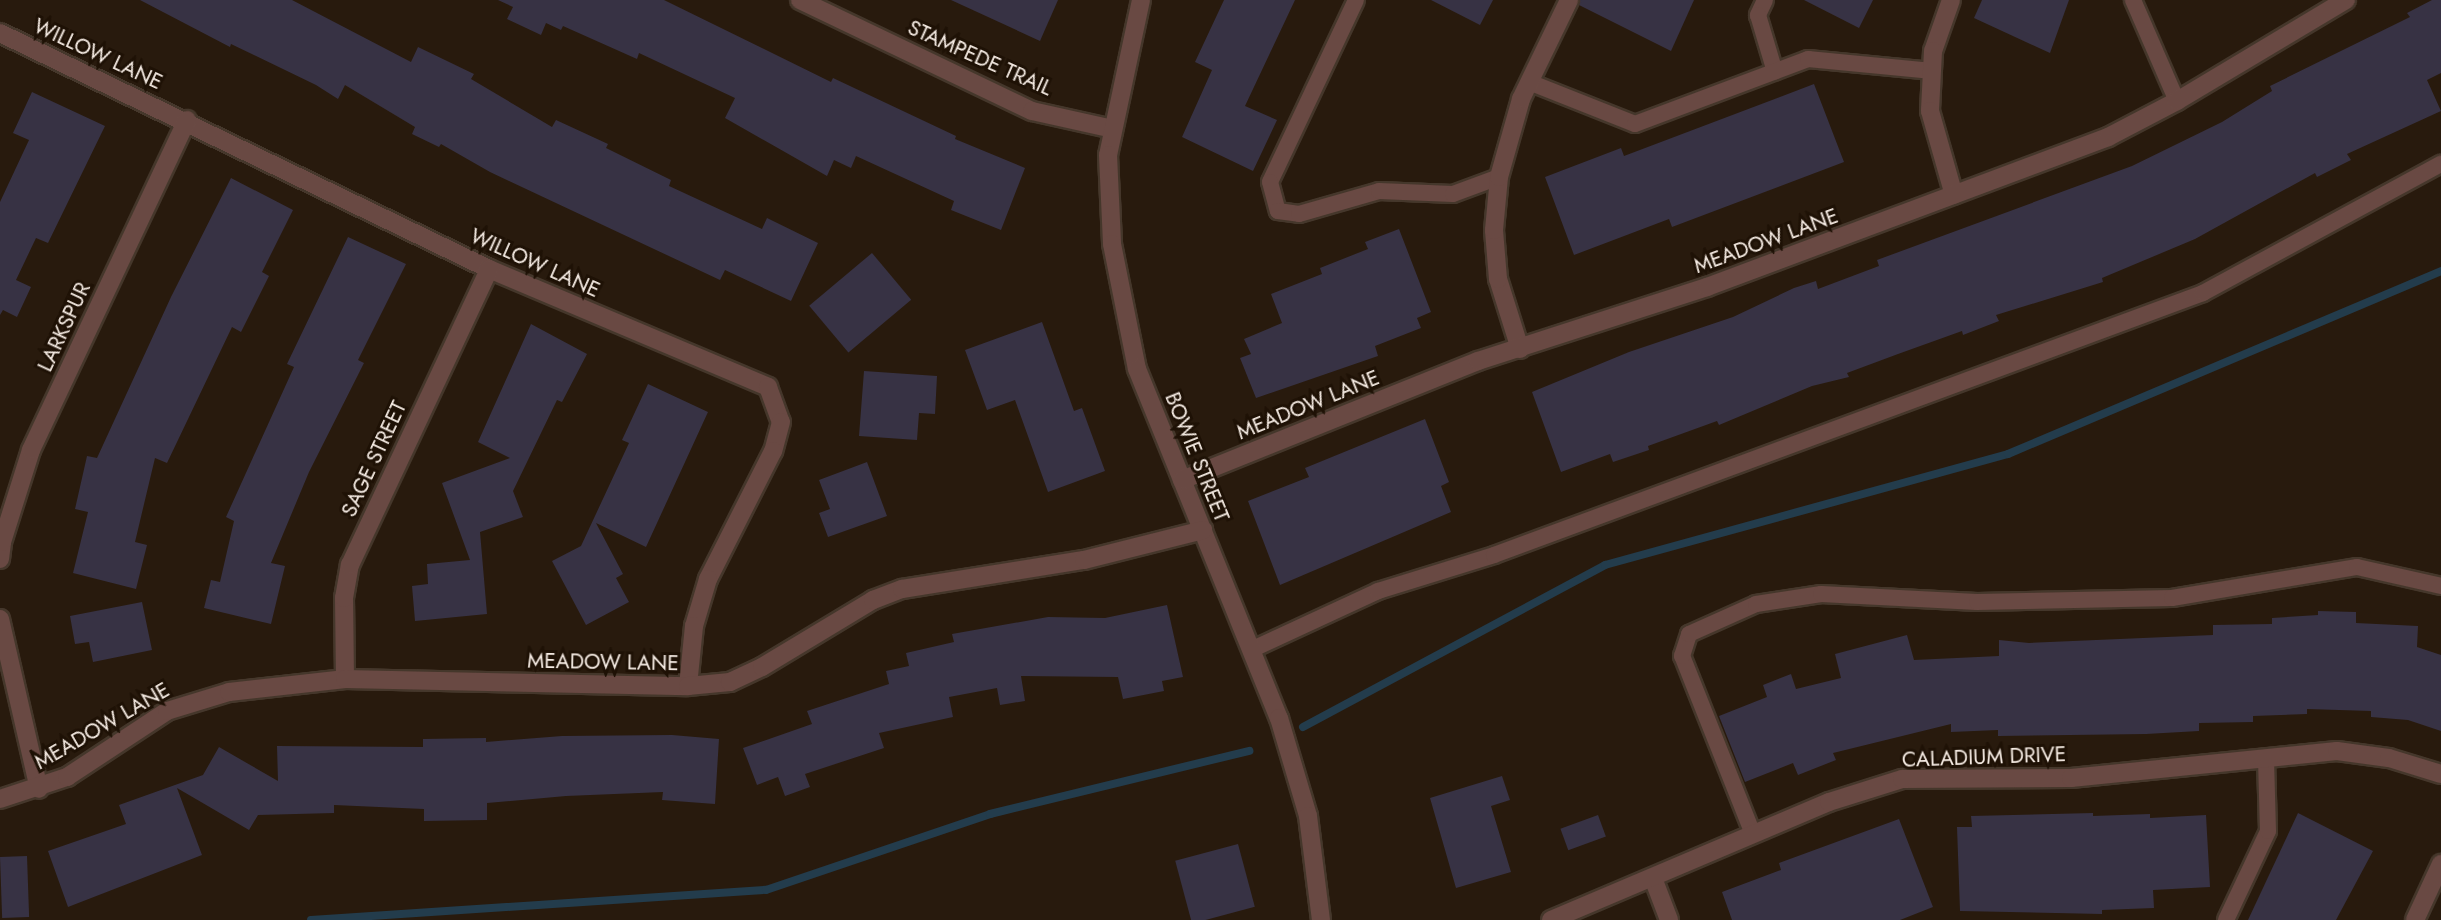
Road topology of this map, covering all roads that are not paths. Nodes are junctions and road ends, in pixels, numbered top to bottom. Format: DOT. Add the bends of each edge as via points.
graph roads {
  1 [pos="800,0"];
  2 [pos="1141,0"];
  3 [pos="1356,0"];
  4 [pos="1569,0"];
  5 [pos="1765,0"];
  6 [pos="1951,0"];
  7 [pos="2133,0"];
  8 [pos="2346,0"];
  9 [pos="0,33"];
  10 [pos="1932,71"];
  11 [pos="1775,72"];
  12 [pos="1529,82"];
  13 [pos="2177,102"];
  14 [pos="187,120"];
  15 [pos="1113,129"];
  16 [pos="2441,164"];
  17 [pos="1499,177"];
  18 [pos="1954,195"];
  19 [pos="489,269"];
  20 [pos="1520,349"];
  21 [pos="1182,480"];
  22 [pos="1203,530"];
  23 [pos="0,559"];
  24 [pos="2441,586"];
  25 [pos="0,619"];
  26 [pos="1251,650"];
  27 [pos="345,679"];
  28 [pos="688,686"];
  29 [pos="2266,758"];
  30 [pos="2441,774"];
  31 [pos="39,789"];
  32 [pos="0,799"];
  33 [pos="1753,834"];
  34 [pos="2441,864"];
  35 [pos="1653,878"];
  36 [pos="1321,920"];
  37 [pos="1551,920"];
  38 [pos="1669,920"];
  39 [pos="2226,920"];
  40 [pos="2415,920"];
  1 -- 15 [label="street, STAMPEDE TRAIL" via="1032,111"];
  2 -- 15 [label="street, BOWIE STREET"];
  3 -- 17 [label="lane" via="1270,182 1278,211 1299,214 1379,191 1453,194"];
  4 -- 12 [label="street"];
  5 -- 11 [label="lane" via="1758,15"];
  6 -- 10 [label="street" via="1933,51"];
  7 -- 13 [label="lane"];
  8 -- 13 [label="street, MEADOW LANE"];
  9 -- 14 [label="street, WILLOW LANE"];
  10 -- 11 [label="lane" via="1808,59"];
  10 -- 18 [label="street" via="1930,111"];
  11 -- 12 [label="lane" via="1635,124"];
  12 -- 17 [label="street"];
  13 -- 18 [label="street, MEADOW LANE" via="2108,137"];
  14 -- 19 [label="street, WILLOW LANE"];
  14 -- 23 [label="street, LARKSPUR" via="31,450"];
  15 -- 21 [label="street, BOWIE STREET" via="1108,155 1112,243 1137,369"];
  16 -- 26 [label="lane" via="2203,293 1494,555 1378,591"];
  17 -- 20 [label="street" via="1494,230 1498,279"];
  18 -- 20 [label="street, MEADOW LANE" via="1707,287"];
  19 -- 27 [label="street, SAGE STREET" via="350,565 344,597"];
  19 -- 28 [label="street, WILLOW LANE" via="768,387 776,399 782,422 773,451 708,579 694,626"];
  20 -- 21 [label="street, MEADOW LANE" via="1478,361"];
  21 -- 22 [label="street, BOWIE STREET"];
  22 -- 26 [label="street, BOWIE STREET"];
  22 -- 28 [label="street, MEADOW LANE" via="1084,560 902,589 873,600 730,682"];
  24 -- 33 [label="lane" via="2357,567 2172,598 1977,602 1821,594 1756,604 1689,634 1682,656"];
  25 -- 31 [label="street"];
  26 -- 36 [label="street, BOWIE STREET" via="1279,718 1308,816"];
  27 -- 28 [label="street, MEADOW LANE"];
  27 -- 31 [label="street, MEADOW LANE" via="259,687 188,702 167,711 67,777"];
  29 -- 30 [label="street, CALADIUM DRIVE" via="2337,751 2389,758"];
  29 -- 33 [label="street, CALADIUM DRIVE" via="2202,768 2071,778 1902,779 1829,802"];
  29 -- 39 [label="lane" via="2268,831"];
  31 -- 32 [label="street, MEADOW LANE"];
  33 -- 35 [label="street, CALADIUM DRIVE"];
  34 -- 40 [label="street"];
  35 -- 37 [label="street, CALADIUM DRIVE"];
  35 -- 38 [label="street"];
}
